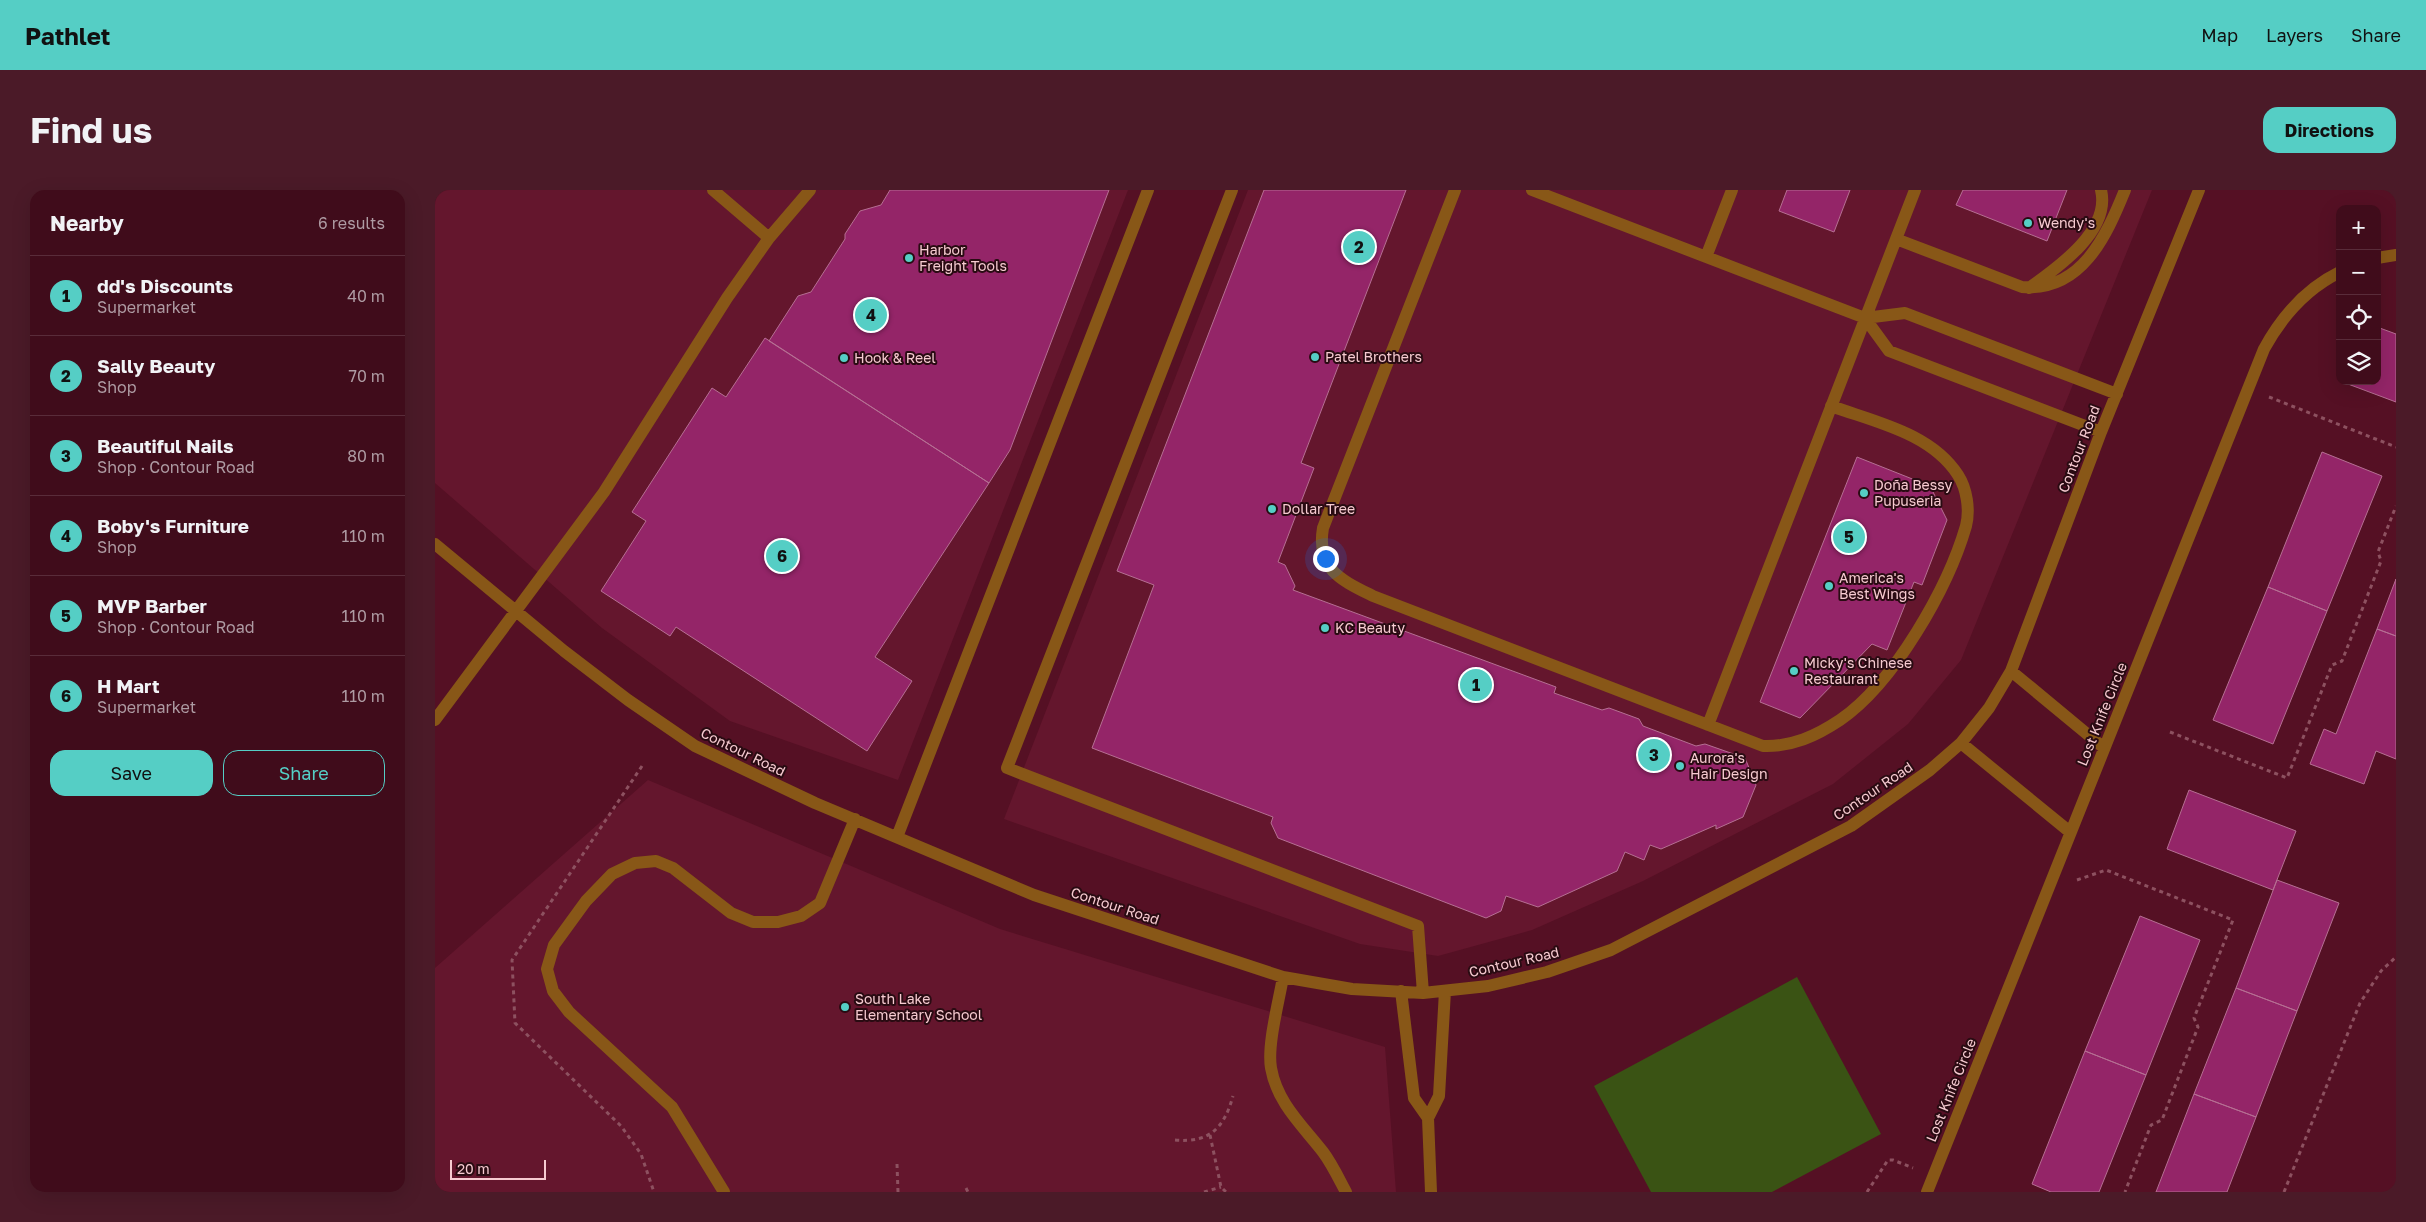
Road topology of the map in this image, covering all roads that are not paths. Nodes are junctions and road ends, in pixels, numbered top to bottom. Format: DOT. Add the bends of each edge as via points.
graph roads {
  1 [pos="713,190"];
  2 [pos="810,190"];
  3 [pos="1148,190"];
  4 [pos="1232,190"];
  5 [pos="1455,190"];
  6 [pos="1532,190"];
  7 [pos="1732,190"];
  8 [pos="1915,190"];
  9 [pos="2101,190"];
  10 [pos="2125,190"];
  11 [pos="2199,190"];
  12 [pos="769,238"];
  13 [pos="1896,239"];
  14 [pos="2396,255"];
  15 [pos="1706,257"];
  16 [pos="2381,257"];
  17 [pos="2336,274"];
  18 [pos="2029,288"];
  19 [pos="1865,318"];
  20 [pos="2117,394"];
  21 [pos="1831,406"];
  22 [pos="2101,432"];
  23 [pos="435,544"];
  24 [pos="515,611"];
  25 [pos="2011,671"];
  26 [pos="435,720"];
  27 [pos="1707,725"];
  28 [pos="1961,743"];
  29 [pos="2104,748"];
  30 [pos="855,819"];
  31 [pos="2070,832"];
  32 [pos="897,837"];
  33 [pos="1283,977"];
  34 [pos="1445,990"];
  35 [pos="1401,991"];
  36 [pos="1423,993"];
  37 [pos="1427,1118"];
  38 [pos="724,1192"];
  39 [pos="1346,1192"];
  40 [pos="1431,1192"];
  41 [pos="1927,1192"];
  1 -- 12 [label="street"];
  2 -- 12 [label="street"];
  3 -- 32 [label="street"];
  4 -- 36 [label="street" via="1007,768 1418,926"];
  5 -- 27 [label="street" via="1323,528 1321,545 1324,560 1346,583 1373,596"];
  6 -- 15 [label="street"];
  7 -- 15 [label="street"];
  8 -- 13 [label="street"];
  9 -- 18 [label="street" via="2101,210 2086,239 2069,258"];
  10 -- 18 [label="street" via="2099,246 2081,266 2062,280 2042,288"];
  11 -- 20 [label="street, Contour Road"];
  12 -- 24 [label="street" via="727,298 604,492"];
  13 -- 18 [label="street"];
  13 -- 19 [label="street"];
  14 -- 16 [label="street"];
  15 -- 19 [label="street"];
  17 -- 29 [label="street, Lost Knife Circle" via="2300,299 2279,323 2264,349"];
  19 -- 20 [label="street" via="1905,313"];
  19 -- 21 [label="street"];
  19 -- 22 [label="street" via="1889,351"];
  20 -- 22 [label="street, Contour Road"];
  21 -- 27 [label="street"];
  21 -- 27 [label="street" via="1924,441 1943,456 1959,476 1968,499 1966,524 1939,591 1908,646 1877,686 1841,719 1805,740 1784,747 1763,746"];
  22 -- 25 [label="street, Contour Road"];
  23 -- 24 [label="street, Contour Road"];
  24 -- 26 [label="street"];
  24 -- 30 [label="street, Contour Road" via="621,695 695,746"];
  25 -- 28 [label="street, Contour Road" via="1989,708"];
  25 -- 29 [label="street"];
  28 -- 31 [label="street"];
  28 -- 34 [label="street, Contour Road" via="1930,770 1851,826 1611,950 1547,972 1488,986"];
  29 -- 31 [label="street, Lost Knife Circle"];
  30 -- 32 [label="street, Contour Road"];
  30 -- 38 [label="street" via="819,903 801,916 778,922 753,922 731,913 673,868 656,861 635,863 612,874 586,901 554,945 547,969 553,992 569,1012 672,1107"];
  31 -- 41 [label="street, Lost Knife Circle"];
  32 -- 33 [label="street, Contour Road" via="1034,895"];
  33 -- 35 [label="street, Contour Road" via="1353,989"];
  33 -- 39 [label="street" via="1271,1067 1279,1094 1293,1117 1324,1154"];
  34 -- 36 [label="street, Contour Road"];
  34 -- 37 [label="street" via="1439,1096"];
  35 -- 36 [label="street, Contour Road"];
  35 -- 37 [label="street" via="1414,1098"];
  37 -- 40 [label="street"];
}
